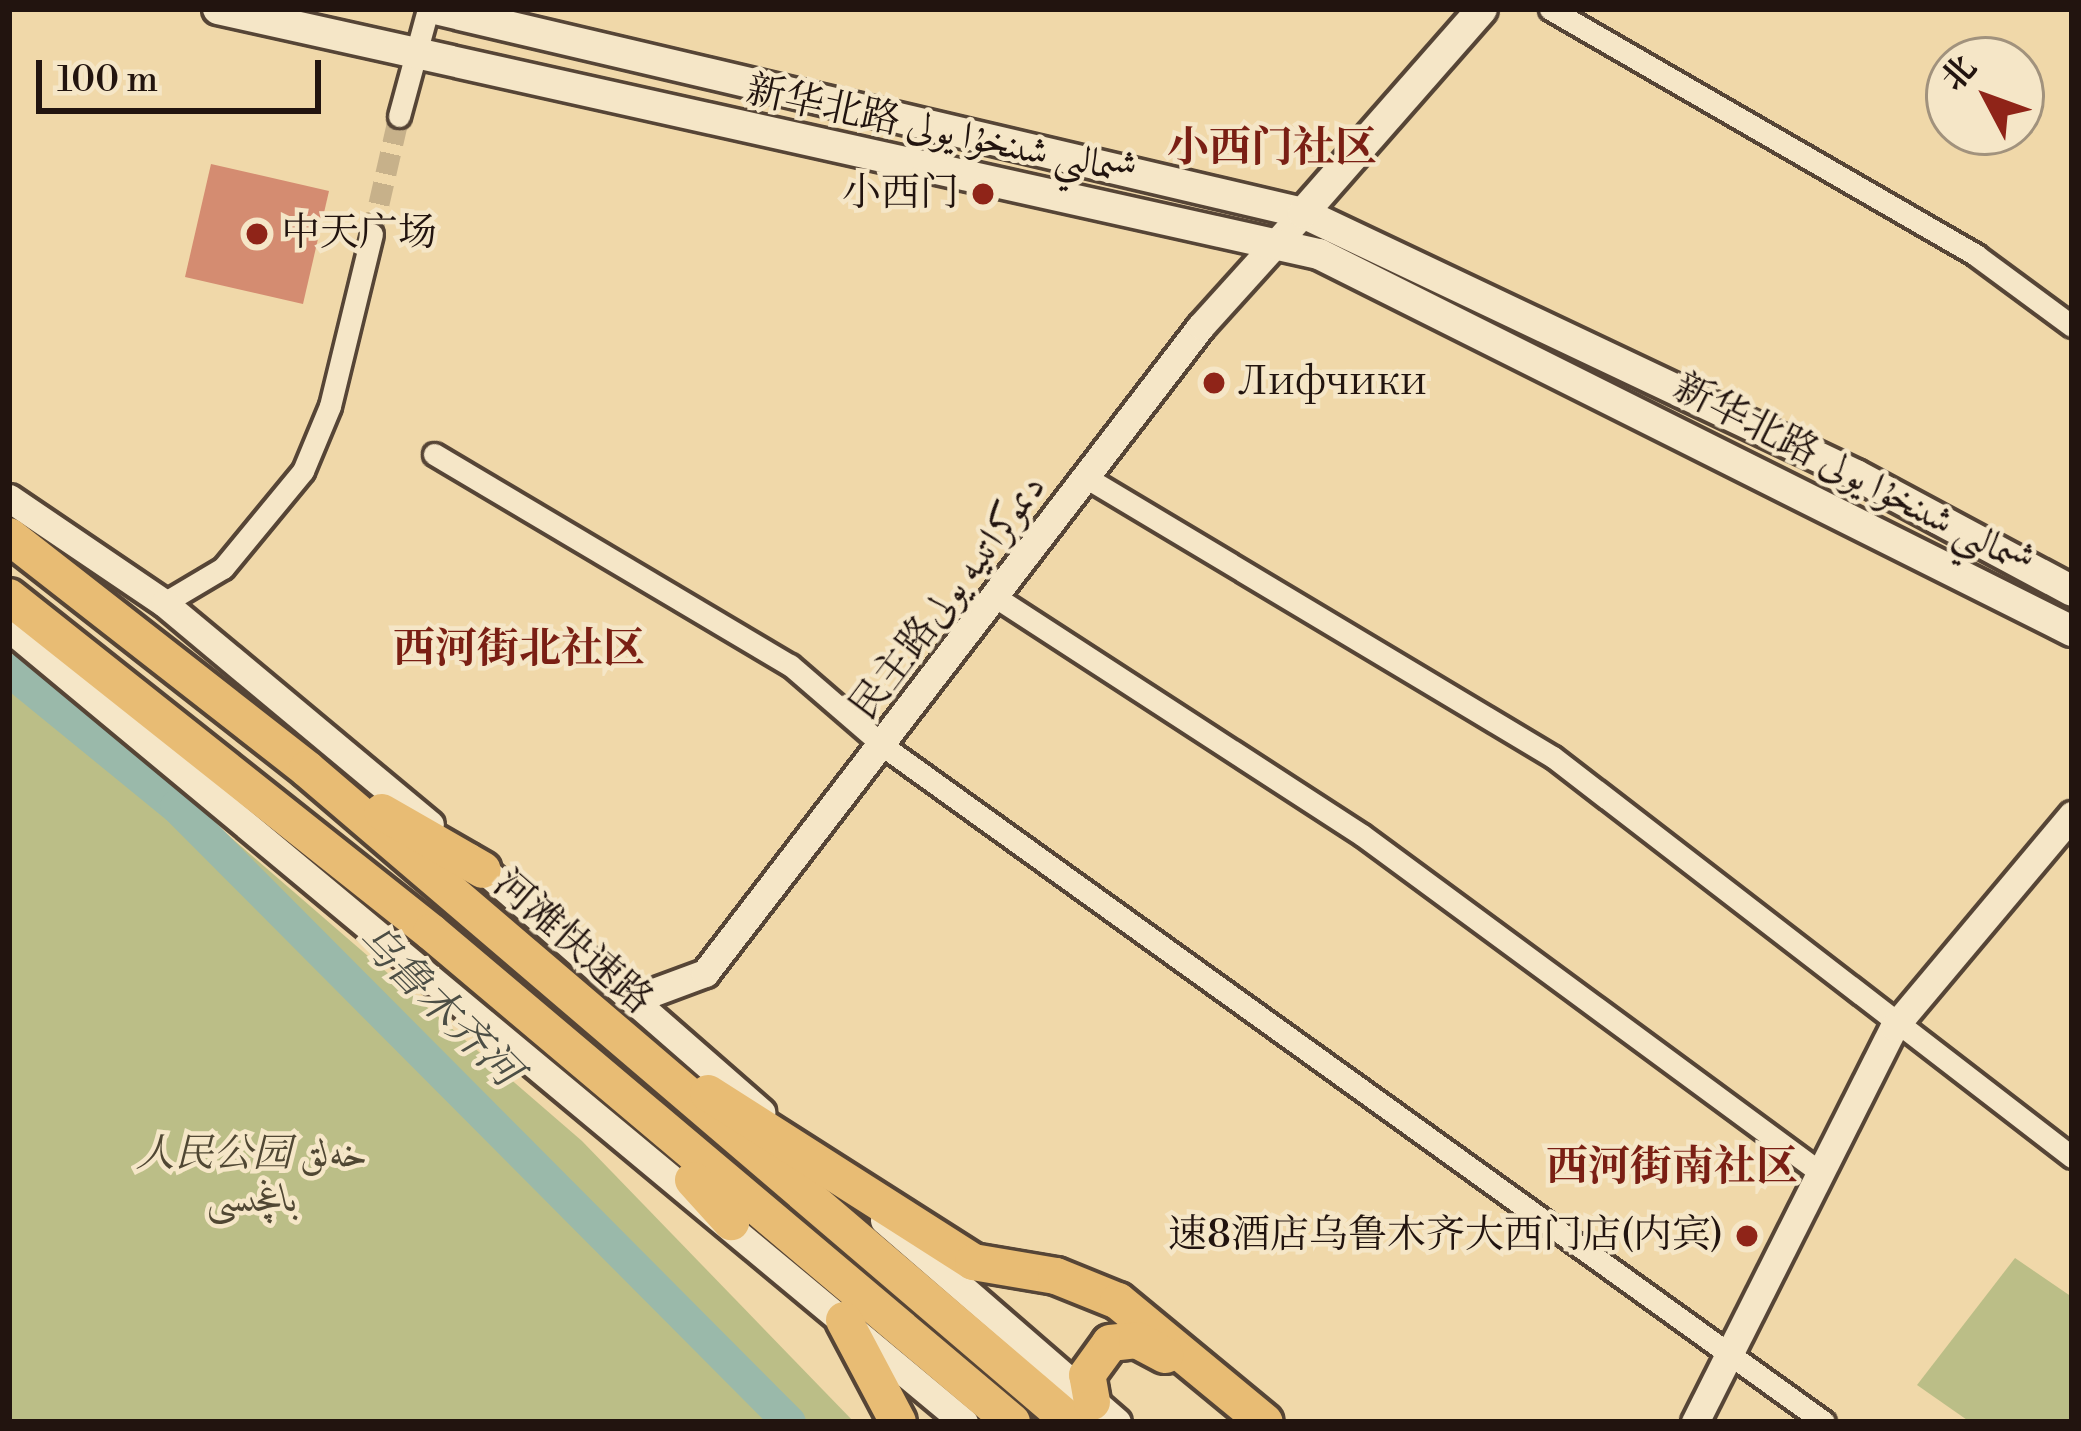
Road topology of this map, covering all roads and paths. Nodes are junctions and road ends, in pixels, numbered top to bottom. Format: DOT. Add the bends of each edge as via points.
graph roads {
  1 [pos="218,9"];
  2 [pos="432,9"];
  3 [pos="1482,9"];
  4 [pos="1550,9"];
  5 [pos="416,58"];
  6 [pos="399,116"];
  7 [pos="1304,213"];
  8 [pos="372,234"];
  9 [pos="1277,243"];
  10 [pos="2072,326"];
  11 [pos="434,454"];
  12 [pos="1087,478"];
  13 [pos="9,498"];
  14 [pos="9,536"];
  15 [pos="2072,591"];
  16 [pos="9,597"];
  17 [pos="998,598"];
  18 [pos="164,603"];
  19 [pos="9,628"];
  20 [pos="2072,631"];
  21 [pos="886,748"];
  22 [pos="307,769"];
  23 [pos="2072,815"];
  24 [pos="483,870"];
  25 [pos="635,999"];
  26 [pos="1894,1028"];
  27 [pos="606,1030"];
  28 [pos="602,1079"];
  29 [pos="806,1152"];
  30 [pos="2072,1157"];
  31 [pos="1821,1173"];
  32 [pos="731,1222"];
  33 [pos="844,1320"];
  34 [pos="1734,1353"];
  35 [pos="1093,1415"];
  36 [pos="898,1422"];
  37 [pos="964,1422"];
  38 [pos="1012,1422"];
  39 [pos="1247,1422"];
  40 [pos="1265,1422"];
  41 [pos="1695,1422"];
  42 [pos="1824,1422"];
  1 -- 5 [label="main road, 新华北路 شىمالىي شىنخۇا يولى"];
  2 -- 5 [label="street"];
  2 -- 7 [label="main road, 新华北路 شىمالىي شىنخۇا يولى"];
  3 -- 7 [label="main road"];
  4 -- 10 [label="street" via="1977,256"];
  5 -- 6 [label="street"];
  5 -- 9 [label="main road, 新华北路 شىمالىي شىنخۇا يولى"];
  7 -- 9 [label="street, 民主路دىموكراتىيە يولى"];
  7 -- 15 [label="main road, 新华北路 شىمالىي شىنخۇا يولى" via="1856,475"];
  8 -- 18 [label="street" via="330,406 303,471 223,568"];
  9 -- 12 [label="street, 民主路دىموكراتىيە يولى"];
  9 -- 20 [label="main road, 新华北路 شىمالىي شىنخۇا يولى" via="1340,265"];
  11 -- 21 [label="street" via="790,665"];
  12 -- 17 [label="street, 民主路دىموكراتىيە يولى"];
  12 -- 26 [label="street" via="1553,757"];
  13 -- 18 [label="street"];
  14 -- 22 [label="highway, 河滩快速路"];
  16 -- 28 [label="highway"];
  17 -- 21 [label="street, 民主路دىموكراتىيە يولى"];
  17 -- 31 [label="street" via="1362,836"];
  18 -- 24 [label="street"];
  19 -- 32 [label="street"];
  21 -- 25 [label="street, 民主路دىموكراتىيە يولى" via="706,973"];
  21 -- 34 [label="street"];
  22 -- 24 [label="highway"];
  22 -- 27 [label="highway, 河滩快速路"];
  23 -- 26 [label="street"];
  24 -- 25 [label="street"];
  25 -- 29 [label="street"];
  26 -- 30 [label="street"];
  26 -- 31 [label="street"];
  27 -- 29 [label="highway"];
  27 -- 35 [label="highway, 河滩快速路"];
  28 -- 32 [label="highway"];
  28 -- 38 [label="highway"];
  29 -- 35 [label="street"];
  29 -- 40 [label="highway" via="973,1262 1056,1276 1118,1301"];
  31 -- 34 [label="street"];
  32 -- 33 [label="street"];
  33 -- 36 [label="highway"];
  33 -- 37 [label="street"];
  34 -- 41 [label="street"];
  34 -- 42 [label="street"];
  35 -- 39 [label="highway" via="1091,1362 1110,1343 1137,1340"];
}
